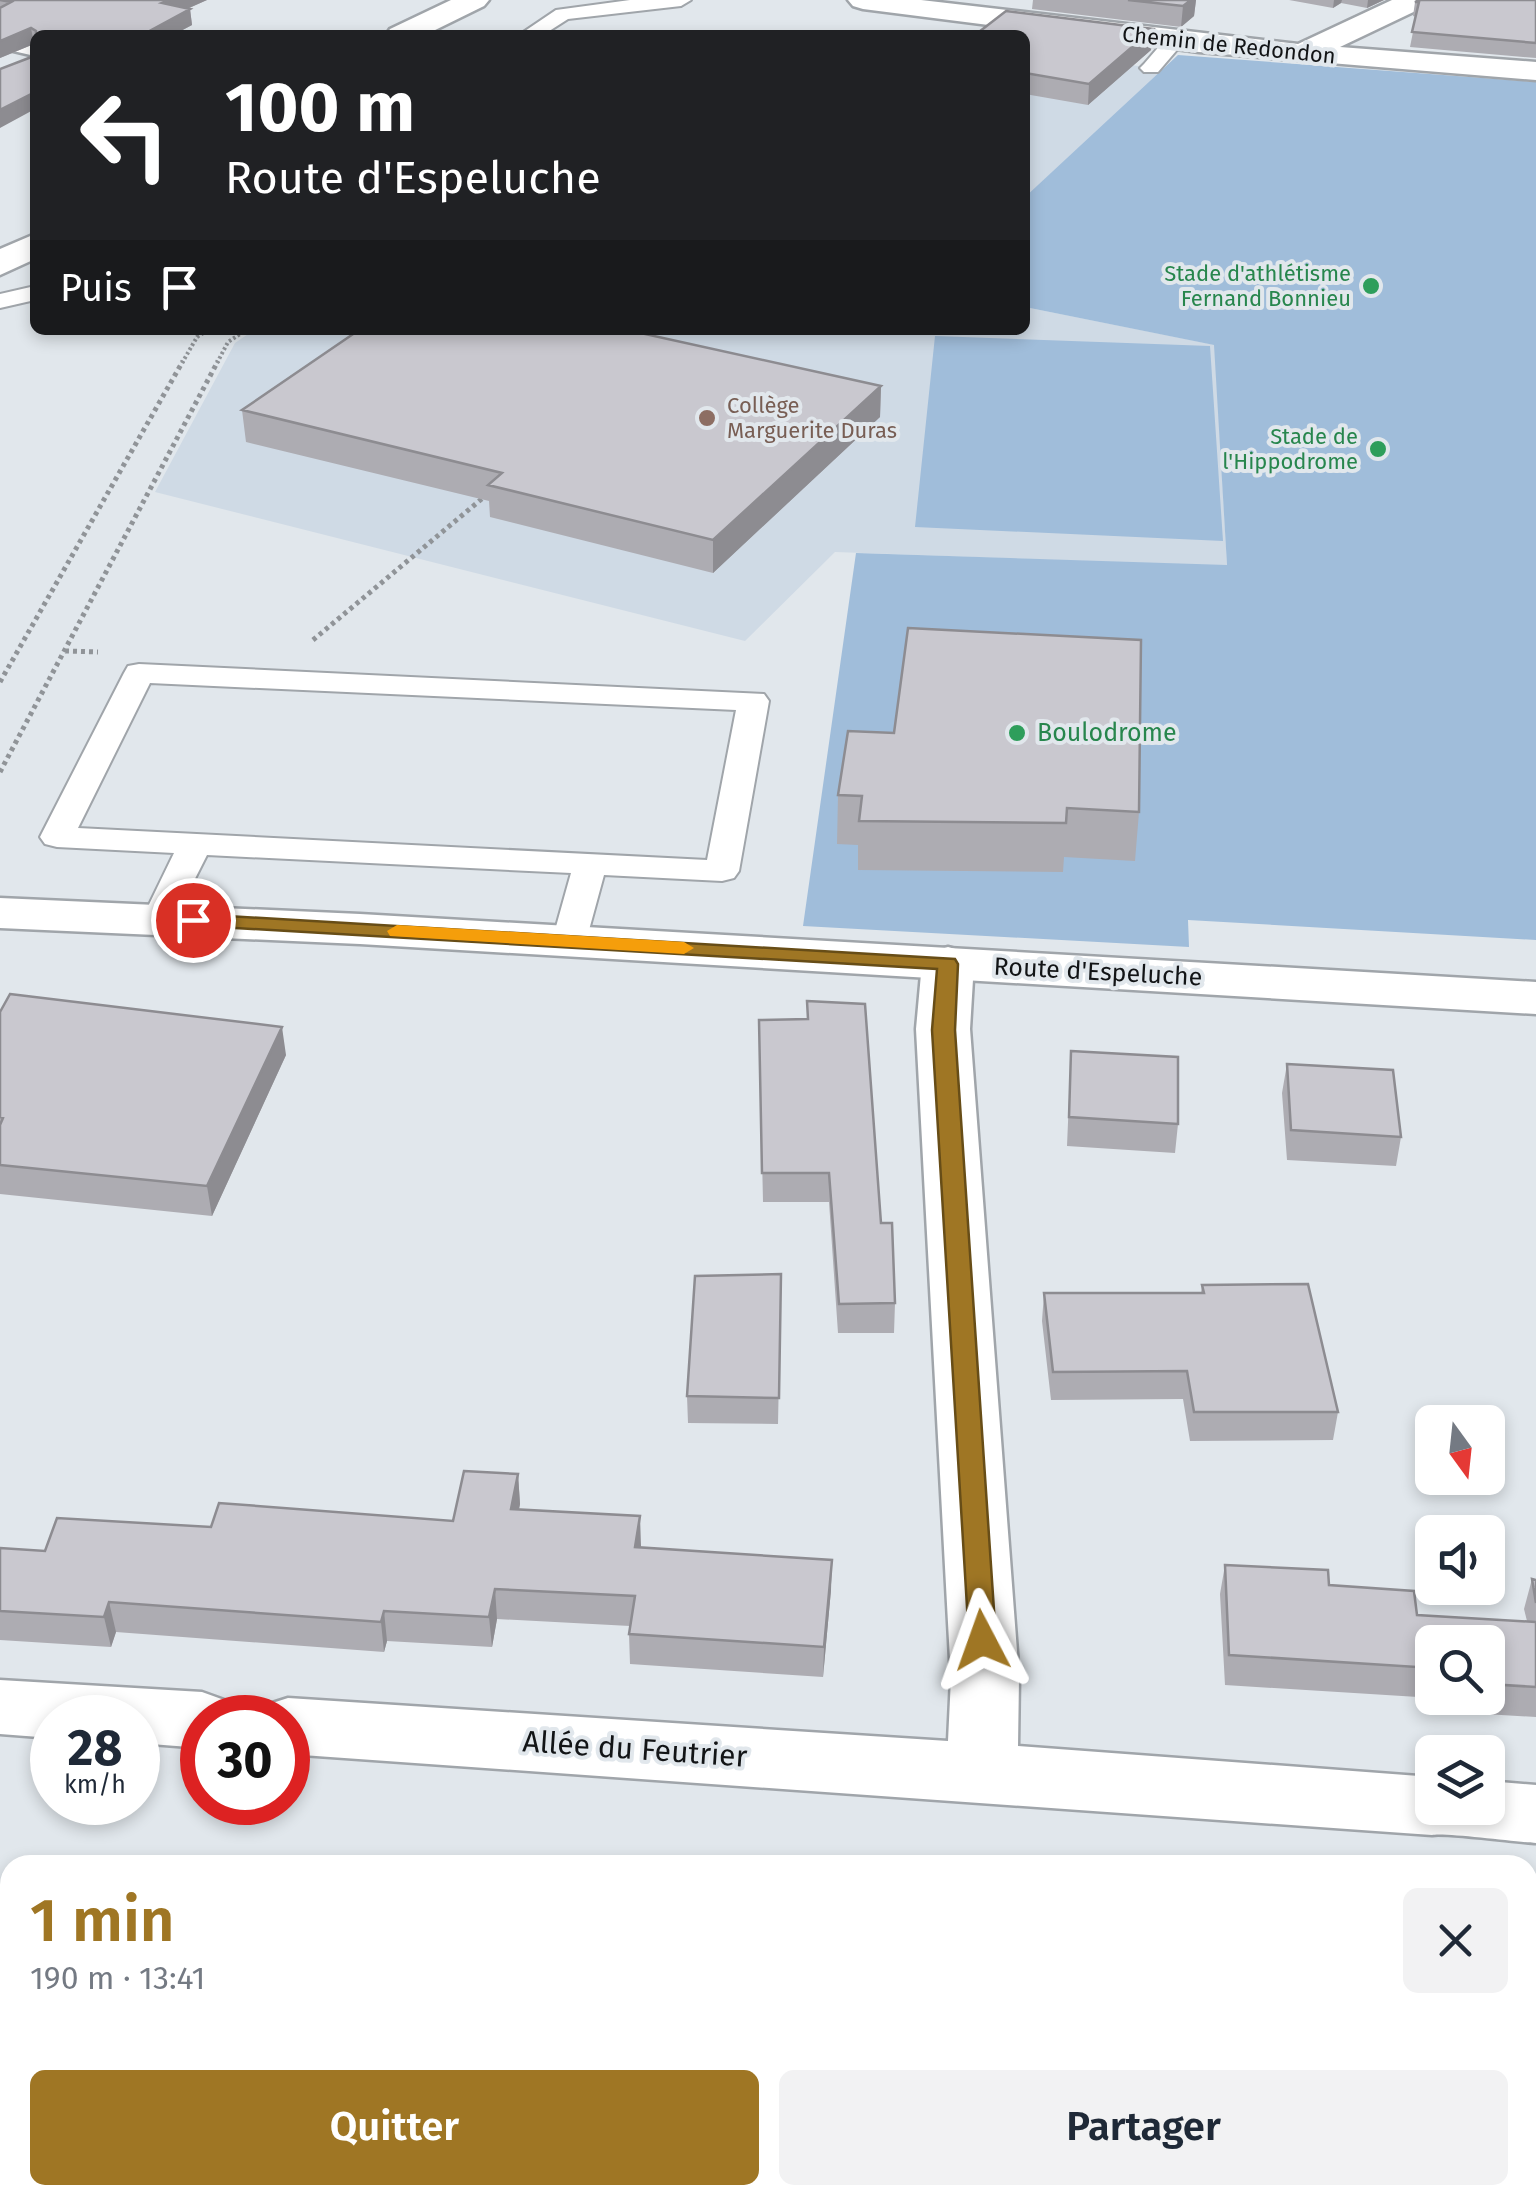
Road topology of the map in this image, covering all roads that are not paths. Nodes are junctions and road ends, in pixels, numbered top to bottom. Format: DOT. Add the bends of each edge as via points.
graph roads {
  1 [pos="448,0"];
  2 [pos="474,0"];
  3 [pos="682,0"];
  4 [pos="863,0"];
  5 [pos="1416,0"];
  6 [pos="409,30"];
  7 [pos="412,30"];
  8 [pos="538,30"];
  9 [pos="0,38"];
  10 [pos="1175,40"];
  11 [pos="30,46"];
  12 [pos="1303,52"];
  13 [pos="30,59"];
  14 [pos="1151,68"];
  15 [pos="1536,71"];
  16 [pos="0,74"];
  17 [pos="30,247"];
  18 [pos="0,264"];
  19 [pos="30,294"];
  20 [pos="0,301"];
  21 [pos="194,844"];
  22 [pos="590,864"];
  23 [pos="0,913"];
  24 [pos="160,919"];
  25 [pos="569,941"];
  26 [pos="948,964"];
  27 [pos="1536,998"];
  28 [pos="0,1707"];
  29 [pos="180,1719"];
  30 [pos="310,1727"];
  31 [pos="982,1772"];
  32 [pos="1415,1805"];
  33 [pos="1505,1812"];
  34 [pos="1536,1814"];
  1 -- 6 [label="street"];
  2 -- 7 [label="street"];
  3 -- 8 [label="lane" via="563,14"];
  4 -- 10 [label="street, Chemin de Redondon"];
  5 -- 12 [label="street"];
  9 -- 11 [label="street"];
  10 -- 12 [label="street, Chemin de Redondon"];
  10 -- 14 [label="lane"];
  12 -- 15 [label="street, Chemin de Redondon"];
  13 -- 16 [label="street"];
  17 -- 18 [label="street"];
  19 -- 20 [label="lane"];
  21 -- 22 [label="lane"];
  21 -- 22 [label="lane" via="56,838 140,673 753,702 722,871"];
  21 -- 24 [label="lane"];
  22 -- 25 [label="lane"];
  23 -- 24 [label="street, Route d'Espeluche"];
  24 -- 25 [label="street, Route d'Espeluche"];
  25 -- 26 [label="street, Route d'Espeluche"];
  26 -- 27 [label="street, Route d'Espeluche"];
  26 -- 31 [label="street" via="944,1030 985,1678"];
  28 -- 29 [label="street"];
  30 -- 31 [label="street, Allée du Feutrier"];
  31 -- 32 [label="street, Allée du Feutrier"];
  33 -- 34 [label="street"];
}
